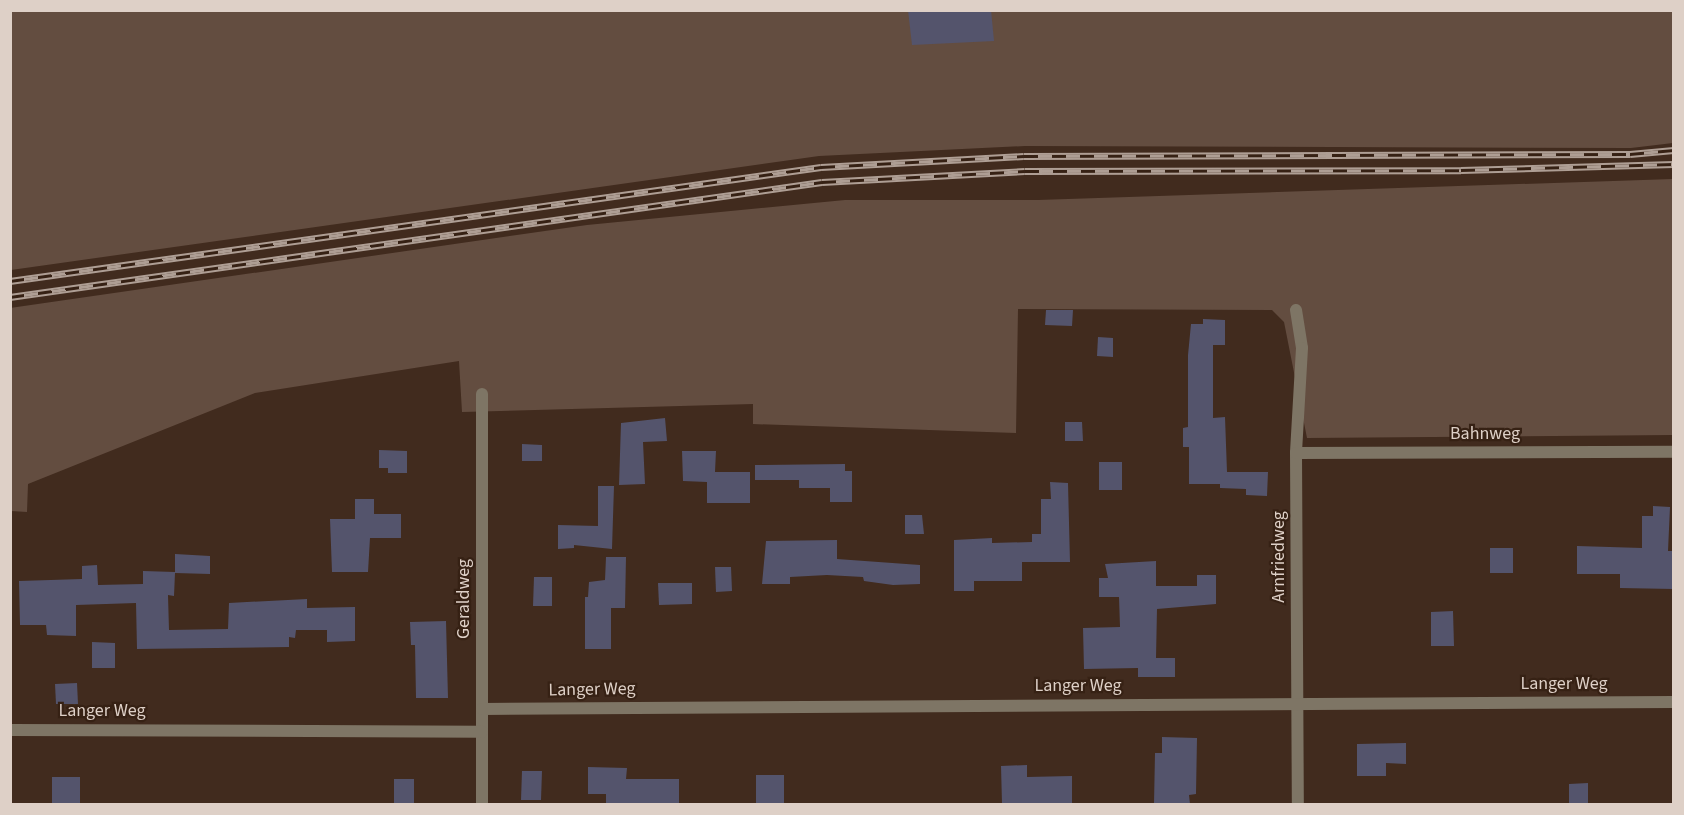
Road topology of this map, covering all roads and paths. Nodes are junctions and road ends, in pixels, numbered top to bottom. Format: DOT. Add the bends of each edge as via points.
graph roads {
  1 [pos="1296,310"];
  2 [pos="482,394"];
  3 [pos="1674,452"];
  4 [pos="1296,453"];
  5 [pos="1674,702"];
  6 [pos="1298,703"];
  7 [pos="482,709"];
  8 [pos="10,730"];
  9 [pos="482,732"];
  10 [pos="482,804"];
  11 [pos="1298,804"];
  1 -- 4 [label="street, Arnfriedweg" via="1302,348"];
  2 -- 7 [label="street, Geraldweg"];
  3 -- 4 [label="street, Bahnweg"];
  4 -- 6 [label="street, Arnfriedweg"];
  5 -- 6 [label="street, Langer Weg"];
  6 -- 7 [label="street, Langer Weg"];
  6 -- 11 [label="street, Arnfriedweg"];
  7 -- 9 [label="street, Geraldweg"];
  8 -- 9 [label="street, Langer Weg"];
  9 -- 10 [label="street, Geraldweg"];
}
